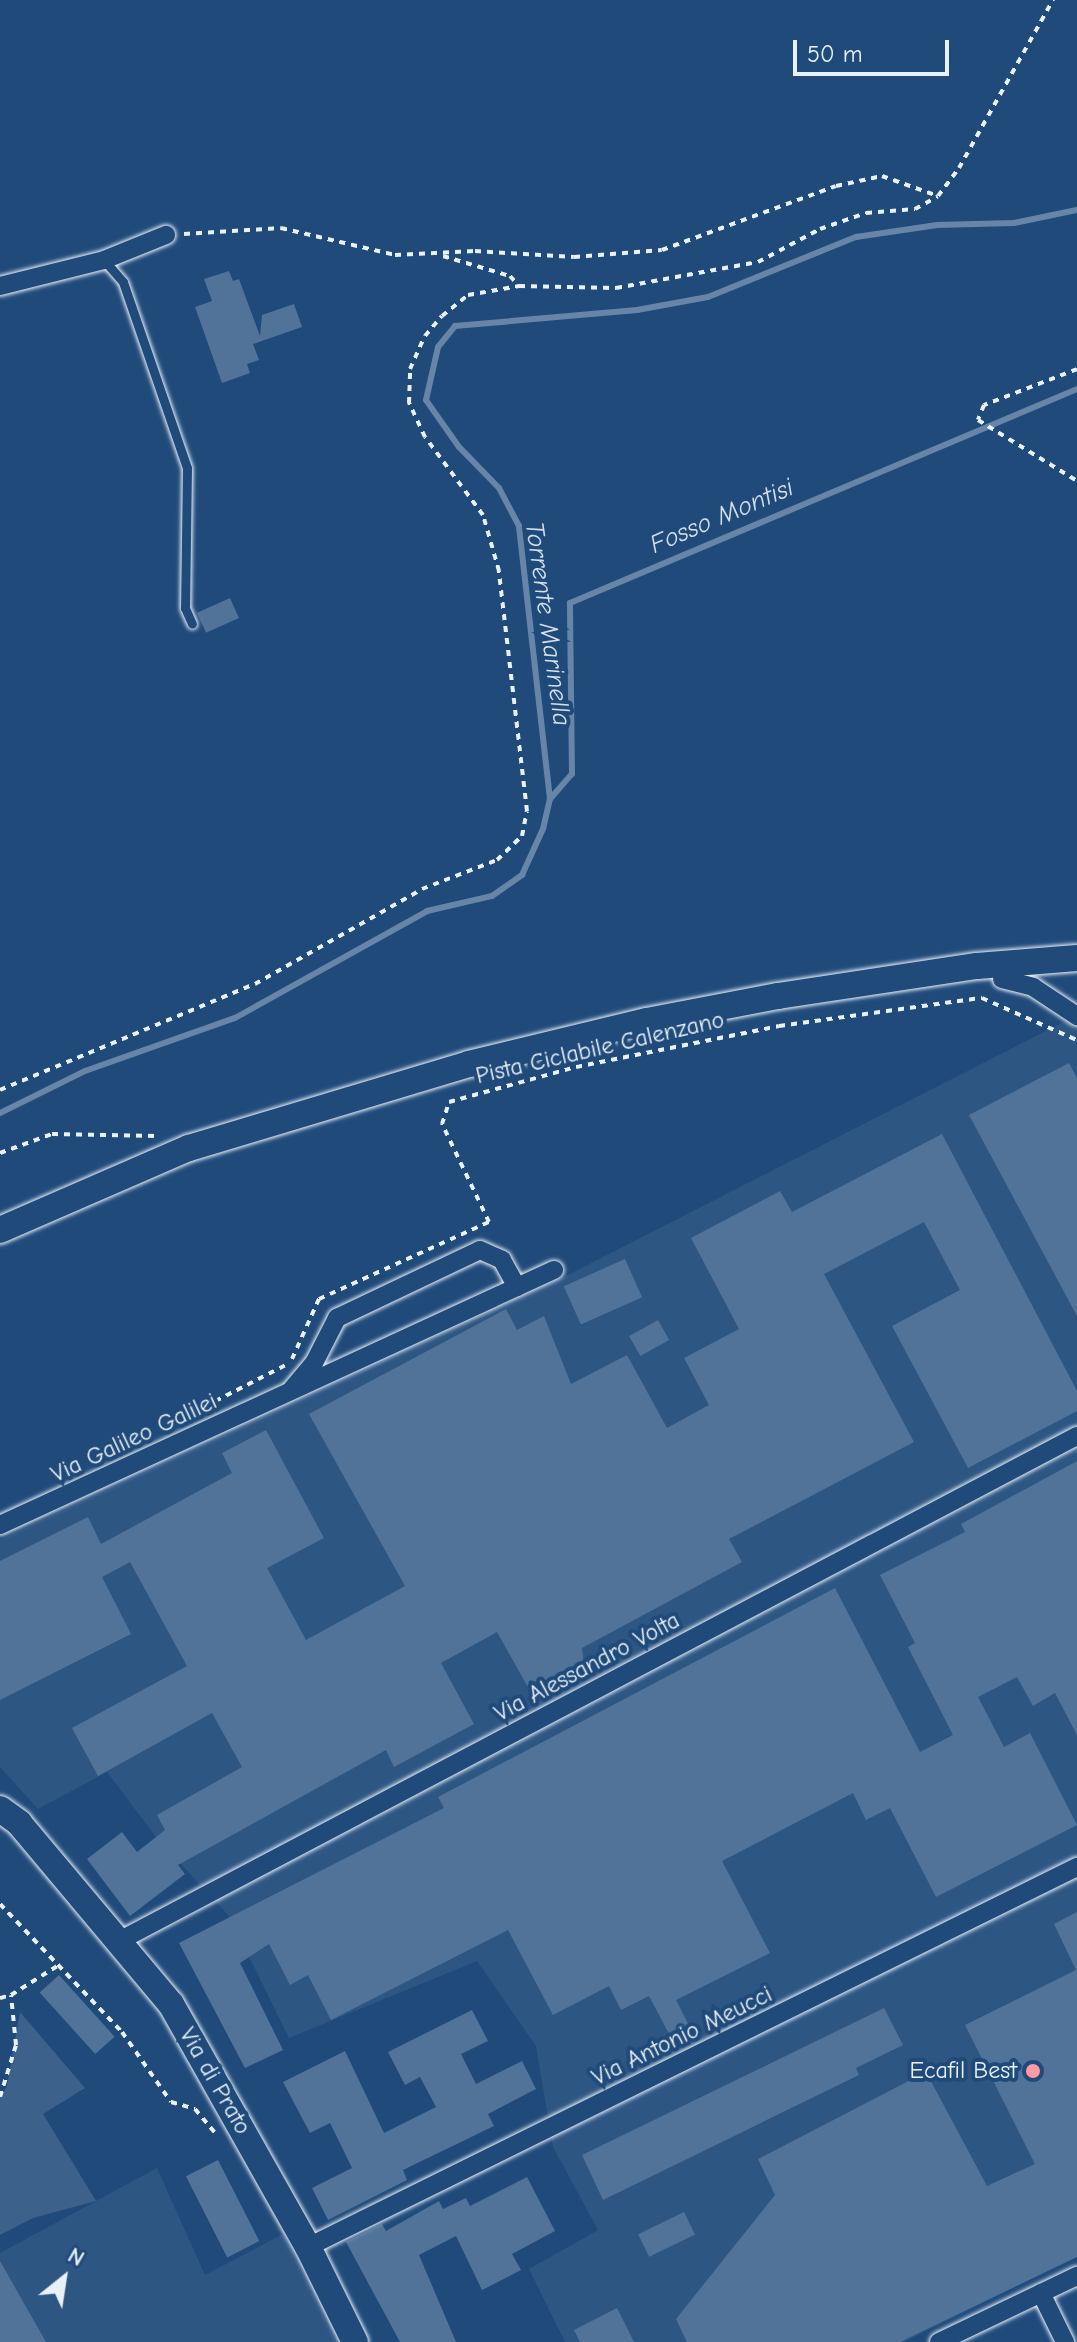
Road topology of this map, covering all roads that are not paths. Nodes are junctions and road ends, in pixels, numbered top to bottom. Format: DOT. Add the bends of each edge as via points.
graph roads {
  1 [pos="166,235"];
  2 [pos="104,260"];
  3 [pos="0,286"];
  4 [pos="192,624"];
  5 [pos="1077,958"];
  6 [pos="1077,974"];
  7 [pos="912,979"];
  8 [pos="1002,979"];
  9 [pos="1077,1016"];
  10 [pos="0,1230"];
  11 [pos="554,1270"];
  12 [pos="517,1287"];
  13 [pos="323,1341"];
  14 [pos="349,1365"];
  15 [pos="288,1394"];
  16 [pos="1077,1436"];
  17 [pos="0,1525"];
  18 [pos="0,1809"];
  19 [pos="0,1828"];
  20 [pos="35,1849"];
  21 [pos="1077,1867"];
  22 [pos="119,1941"];
  23 [pos="308,2247"];
  24 [pos="1077,2276"];
  25 [pos="1041,2293"];
  26 [pos="355,2342"];
  27 [pos="939,2342"];
  28 [pos="1065,2342"];
  1 -- 2 [label="street"];
  2 -- 3 [label="street"];
  2 -- 4 [label="lane" via="123,282 187,468 185,608"];
  5 -- 7 [label="main road" via="977,966"];
  6 -- 8 [label="main road"];
  7 -- 8 [label="main road"];
  7 -- 10 [label="main road" via="647,1021 469,1064 189,1148"];
  8 -- 9 [label="street" via="1033,987"];
  11 -- 12 [label="street, Via Galileo Galilei"];
  12 -- 13 [label="street, Via Galileo Galilei" via="502,1260 480,1250 337,1318"];
  12 -- 14 [label="street, Via Galileo Galilei"];
  13 -- 14 [label="street" via="332,1360"];
  13 -- 15 [label="street, Via Galileo Galilei" via="314,1363"];
  14 -- 15 [label="street, Via Galileo Galilei"];
  15 -- 17 [label="street, Via Galileo Galilei"];
  16 -- 22 [label="street, Via Alessandro Volta"];
  18 -- 20 [label="main road, Via di Prato" via="19,1823"];
  19 -- 20 [label="main road, Via di Prato"];
  20 -- 22 [label="main road, Via di Prato"];
  21 -- 23 [label="street, Via Antonio Meucci"];
  22 -- 23 [label="main road, Via di Prato" via="171,2004"];
  23 -- 26 [label="main road, Via di Prato"];
  24 -- 25 [label="street"];
  25 -- 27 [label="street"];
  25 -- 28 [label="street"];
}
